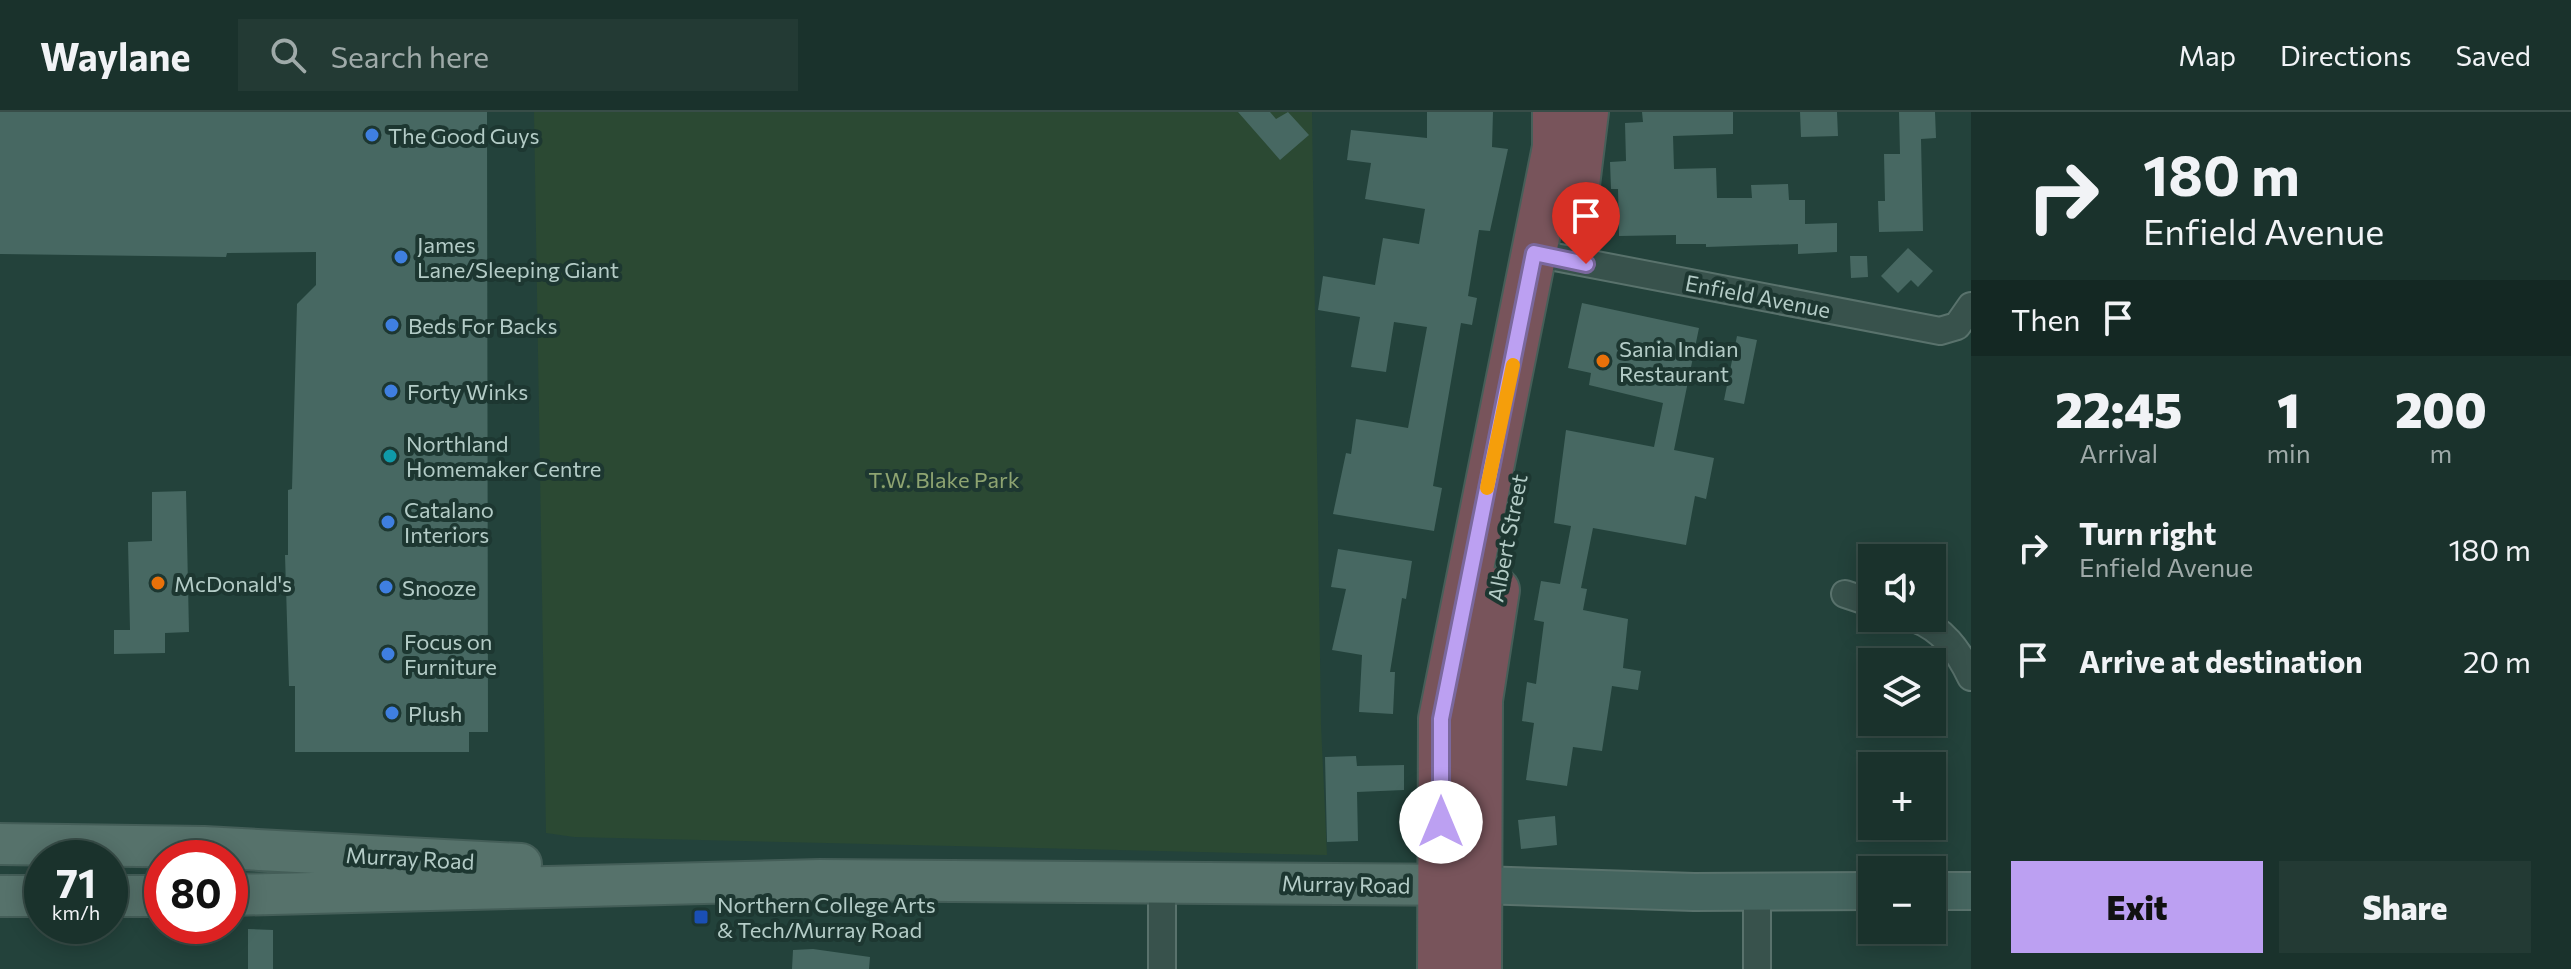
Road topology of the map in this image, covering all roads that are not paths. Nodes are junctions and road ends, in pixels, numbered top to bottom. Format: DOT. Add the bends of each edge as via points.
graph roads {
  1 [pos="1555,112"];
  2 [pos="1586,112"];
  3 [pos="1548,256"];
  4 [pos="1971,306"];
  5 [pos="1845,594"];
  6 [pos="1858,598"];
  7 [pos="1939,632"];
  8 [pos="1971,677"];
  9 [pos="0,844"];
  10 [pos="144,850"];
  11 [pos="248,854"];
  12 [pos="820,880"];
  13 [pos="1162,881"];
  14 [pos="1459,885"];
  15 [pos="1757,891"];
  16 [pos="1858,891"];
  17 [pos="1946,891"];
  18 [pos="1971,891"];
  19 [pos="248,895"];
  20 [pos="0,896"];
  21 [pos="24,896"];
  22 [pos="1162,969"];
  23 [pos="1440,969"];
  24 [pos="1479,969"];
  25 [pos="1757,969"];
  1 -- 3 [label="highway, Albert Street"];
  2 -- 3 [label="highway, Albert Street" via="1583,159"];
  3 -- 4 [label="street, Enfield Avenue" via="1940,331 1957,326"];
  3 -- 14 [label="highway, Albert Street" via="1474,630 1441,719"];
  5 -- 6 [label="street"];
  7 -- 8 [label="street" via="1958,650"];
  9 -- 10 [label="main road, Murray Road"];
  11 -- 12 [label="main road, Murray Road"];
  12 -- 13 [label="main road, Murray Road"];
  12 -- 19 [label="main road, Murray Road"];
  13 -- 14 [label="main road, Murray Road"];
  13 -- 22 [label="street"];
  14 -- 15 [label="main road, Murray Road"];
  14 -- 23 [label="highway, Albert Street"];
  14 -- 24 [label="highway, Albert Street"];
  15 -- 16 [label="main road, Murray Road"];
  15 -- 25 [label="street"];
  17 -- 18 [label="main road"];
  20 -- 21 [label="main road"];
}
